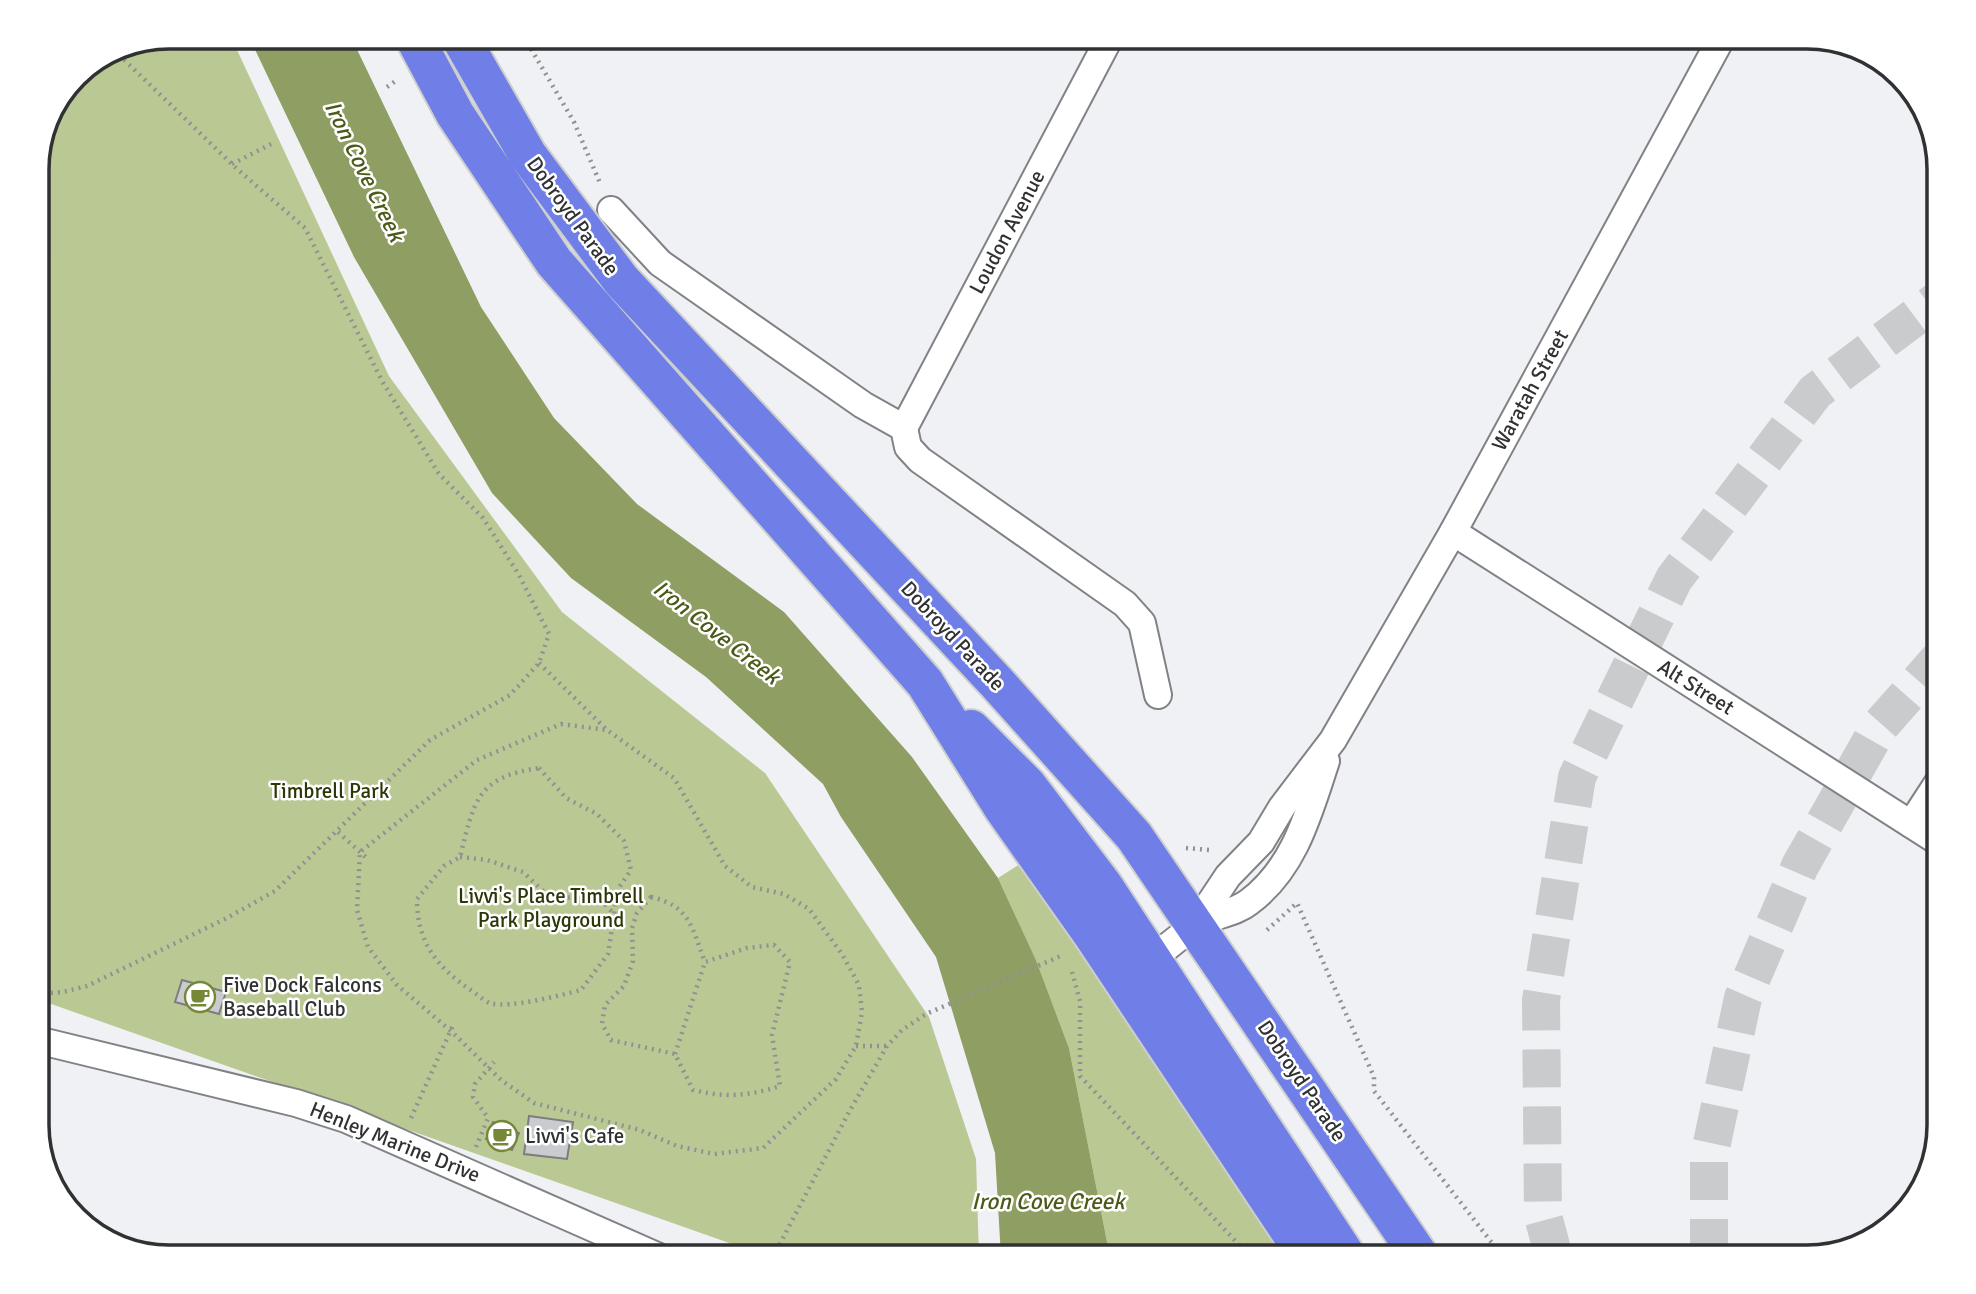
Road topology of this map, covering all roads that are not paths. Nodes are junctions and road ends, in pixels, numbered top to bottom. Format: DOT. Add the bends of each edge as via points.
graph roads {
  1 [pos="420,49"];
  2 [pos="467,49"];
  3 [pos="1104,49"];
  4 [pos="1715,49"];
  5 [pos="611,210"];
  6 [pos="904,428"];
  7 [pos="1453,532"];
  8 [pos="1158,695"];
  9 [pos="1927,799"];
  10 [pos="1911,824"];
  11 [pos="1927,834"];
  12 [pos="1196,924"];
  13 [pos="1138,970"];
  14 [pos="49,1043"];
  15 [pos="632,1245"];
  16 [pos="1300,1245"];
  17 [pos="1338,1245"];
  18 [pos="1412,1245"];
  1 -- 13 [label="highway, Dobroyd Parade" via="455,114 554,262 925,683 1003,808"];
  2 -- 12 [label="highway, Dobroyd Parade" via="527,154 621,280 1134,836"];
  3 -- 6 [label="street, Loudon Avenue"];
  4 -- 7 [label="street, Waratah Street"];
  5 -- 6 [label="street, Dobroyd Parade" via="660,263 863,405"];
  6 -- 8 [label="street" via="908,447 920,460 1125,604 1142,623"];
  7 -- 10 [label="street, Alt Street"];
  7 -- 12 [label="street, Waratah Street" via="1333,740 1303,829 1285,865 1248,904"];
  9 -- 10 [label="street"];
  10 -- 11 [label="street, Alt Street"];
  12 -- 13 [label="street, Waratah Street"];
  12 -- 18 [label="highway, Dobroyd Parade"];
  13 -- 16 [label="highway, Dobroyd Parade"];
  13 -- 17 [label="highway"];
  14 -- 15 [label="street, Henley Marine Drive" via="296,1103 401,1142"];
}
